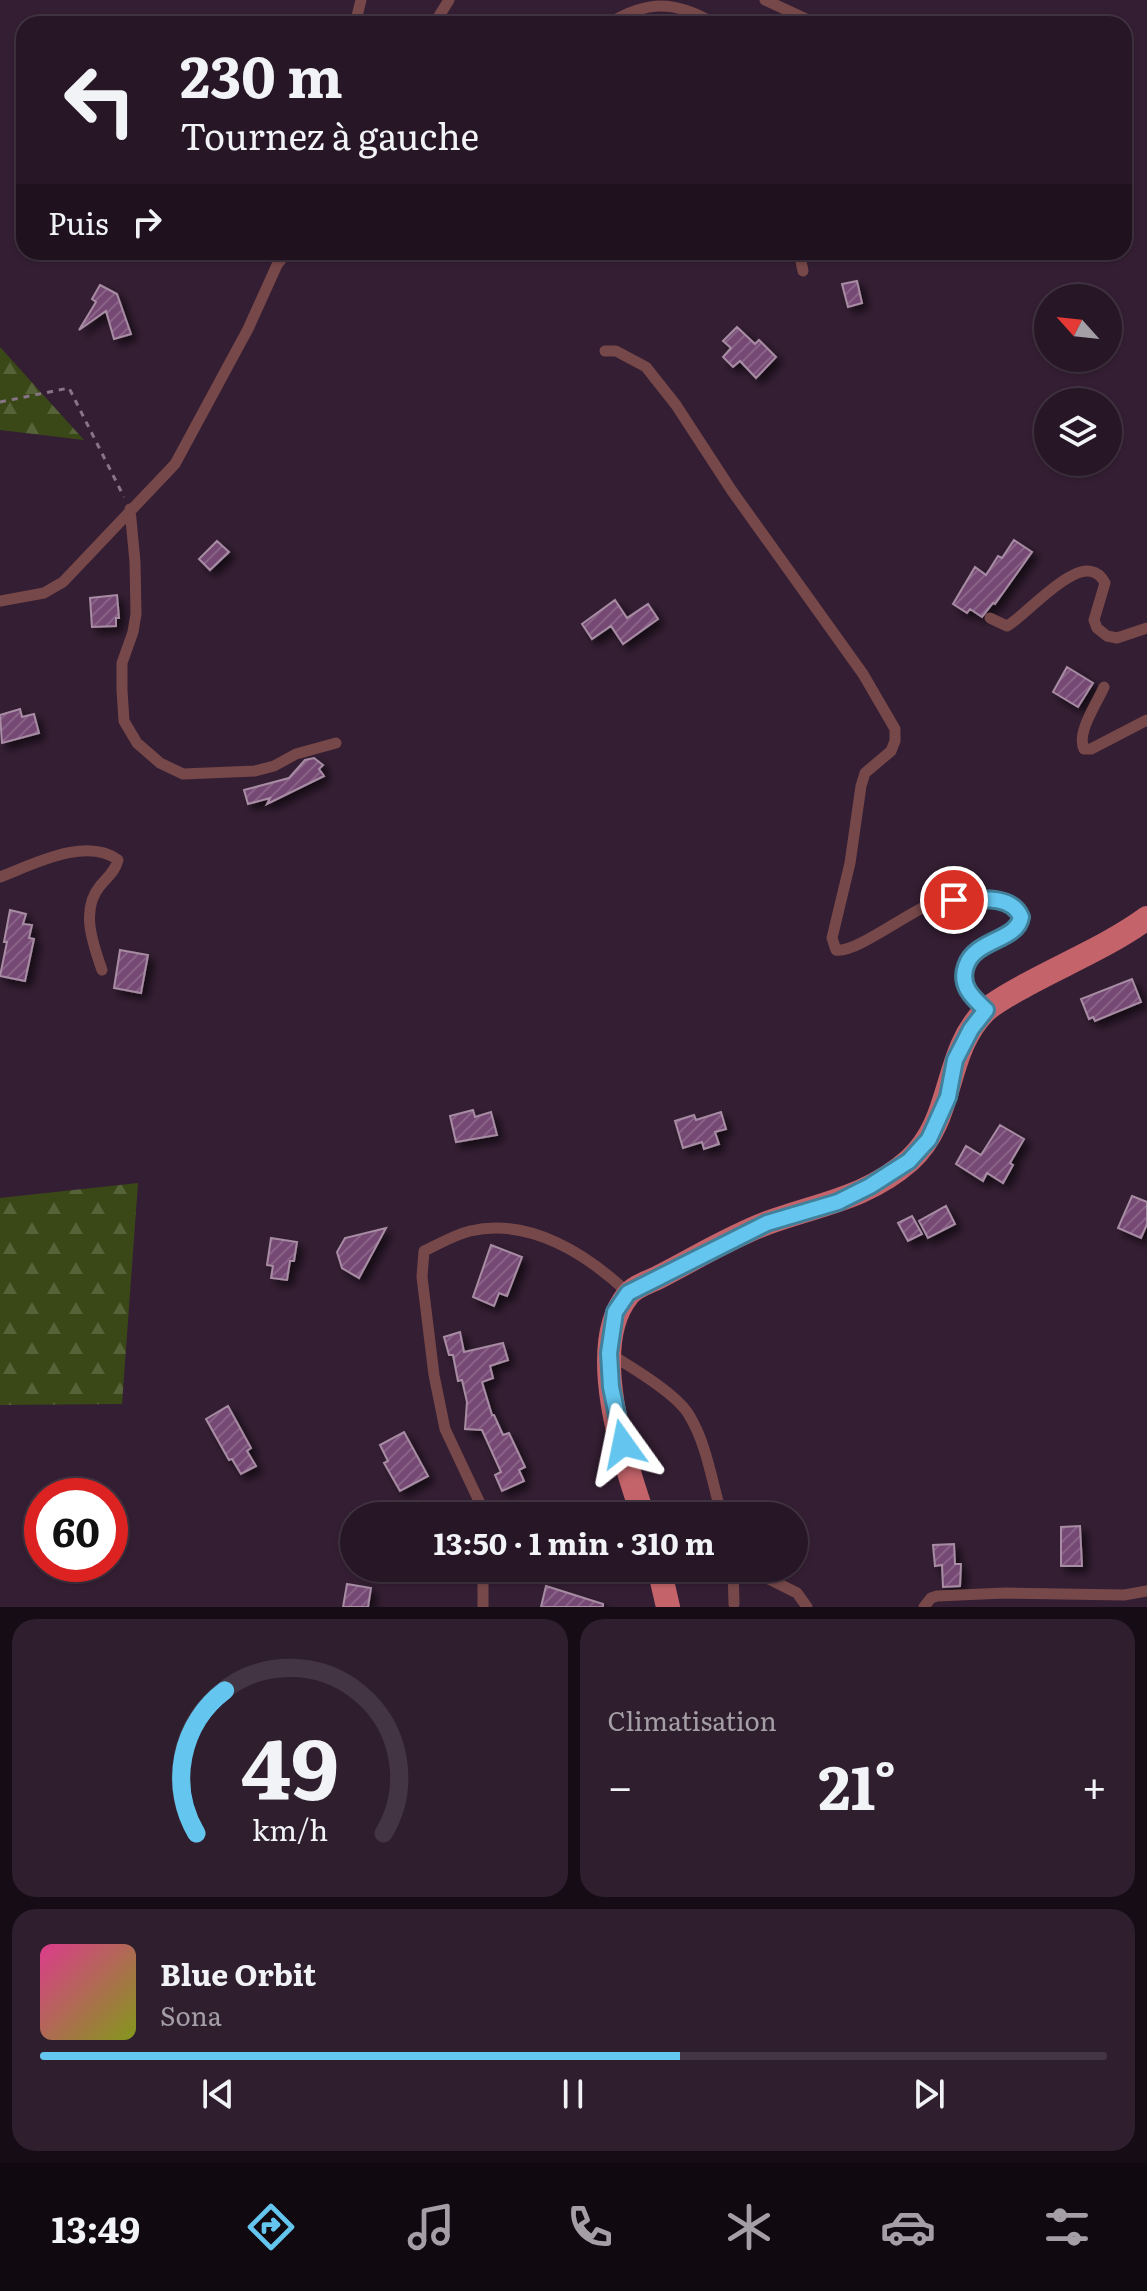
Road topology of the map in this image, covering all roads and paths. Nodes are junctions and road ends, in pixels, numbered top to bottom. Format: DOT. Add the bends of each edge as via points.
graph roads {
  1 [pos="648,0"];
  2 [pos="765,0"];
  3 [pos="633,7"];
  4 [pos="620,16"];
  5 [pos="702,16"];
  6 [pos="800,16"];
  7 [pos="281,260"];
  8 [pos="801,260"];
  9 [pos="803,271"];
  10 [pos="605,351"];
  11 [pos="0,402"];
  12 [pos="130,509"];
  13 [pos="0,601"];
  14 [pos="990,618"];
  15 [pos="1147,628"];
  16 [pos="1104,687"];
  17 [pos="1147,719"];
  18 [pos="336,743"];
  19 [pos="0,877"];
  20 [pos="1147,918"];
  21 [pos="102,970"];
  22 [pos="986,1010"];
  23 [pos="628,1293"];
  24 [pos="609,1353"];
  25 [pos="476,1499"];
  26 [pos="476,1502"];
  27 [pos="478,1502"];
  28 [pos="638,1502"];
  29 [pos="718,1502"];
  30 [pos="483,1582"];
  31 [pos="662,1582"];
  32 [pos="733,1582"];
  33 [pos="775,1582"];
  34 [pos="1147,1591"];
  35 [pos="734,1604"];
  36 [pos="483,1607"];
  37 [pos="668,1607"];
  38 [pos="807,1607"];
  39 [pos="924,1607"];
  1 -- 3 [label="lane"];
  2 -- 6 [label="lane"];
  3 -- 4 [label="lane"];
  3 -- 5 [label="lane" via="657,1 686,6"];
  7 -- 12 [label="lane" via="175,464"];
  8 -- 9 [label="lane"];
  10 -- 22 [label="lane" via="646,367 676,405 863,674 895,729 891,751 865,773 861,786 833,945 849,950 939,901 992,899 1011,904 1020,924 976,950 965,968 967,989"];
  11 -- 12 [label="path" via="69,388"];
  12 -- 13 [label="lane" via="63,582 44,593"];
  12 -- 18 [label="lane" via="136,614 122,663 122,690 124,721 137,743 183,774 255,771"];
  14 -- 15 [label="lane" via="1007,626 1059,582 1095,572 1105,583 1094,620 1097,628 1117,638"];
  16 -- 17 [label="lane" via="1084,733 1084,749"];
  19 -- 21 [label="lane" via="74,852 100,851 118,860 98,888 89,919"];
  20 -- 22 [label="main road"];
  22 -- 23 [label="main road" via="955,1060 948,1097 929,1139 909,1161 838,1202 767,1223"];
  23 -- 24 [label="main road" via="615,1312"];
  23 -- 25 [label="lane" via="578,1252 529,1234 497,1228 471,1231 424,1251 422,1277 445,1429"];
  24 -- 28 [label="main road" via="611,1387"];
  24 -- 29 [label="lane" via="688,1412"];
  25 -- 26 [label="lane"];
  25 -- 27 [label="lane"];
  30 -- 36 [label="lane"];
  31 -- 37 [label="main road"];
  32 -- 35 [label="lane"];
  33 -- 38 [label="lane" via="797,1593"];
  34 -- 39 [label="lane" via="937,1596"];
}
